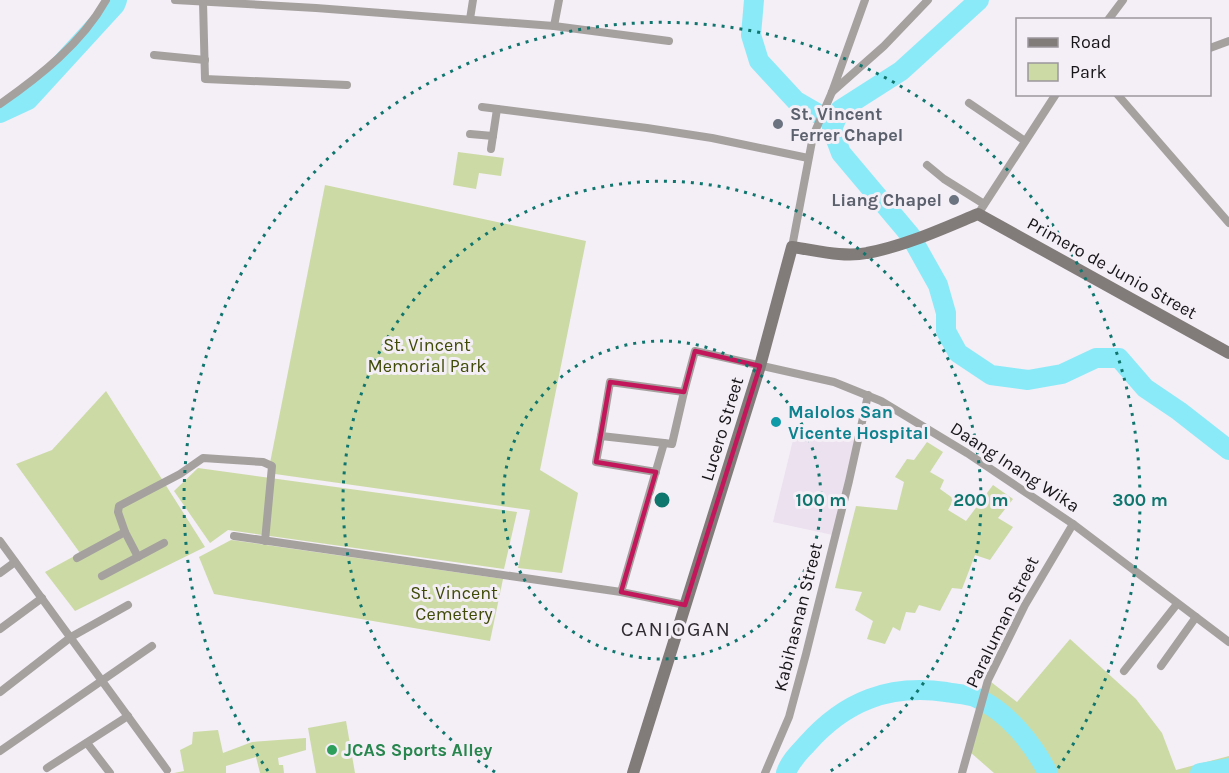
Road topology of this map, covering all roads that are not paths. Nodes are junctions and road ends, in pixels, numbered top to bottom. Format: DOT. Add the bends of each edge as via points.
graph roads {
  1 [pos="106,0"];
  2 [pos="175,0"];
  3 [pos="473,0"];
  4 [pos="559,0"];
  5 [pos="865,0"];
  6 [pos="928,0"];
  7 [pos="1123,0"];
  8 [pos="203,2"];
  9 [pos="316,4"];
  10 [pos="1110,18"];
  11 [pos="470,19"];
  12 [pos="554,26"];
  13 [pos="669,40"];
  14 [pos="1229,41"];
  15 [pos="1211,47"];
  16 [pos="154,55"];
  17 [pos="205,60"];
  18 [pos="347,85"];
  19 [pos="832,92"];
  20 [pos="1055,96"];
  21 [pos="1119,96"];
  22 [pos="969,103"];
  23 [pos="0,104"];
  24 [pos="482,107"];
  25 [pos="497,109"];
  26 [pos="470,134"];
  27 [pos="493,136"];
  28 [pos="1025,141"];
  29 [pos="491,148"];
  30 [pos="808,158"];
  31 [pos="927,165"];
  32 [pos="981,209"];
  33 [pos="1229,223"];
  34 [pos="792,248"];
  35 [pos="1229,353"];
  36 [pos="760,366"];
  37 [pos="684,392"];
  38 [pos="867,395"];
  39 [pos="602,436"];
  40 [pos="664,443"];
  41 [pos="656,472"];
  42 [pos="1073,524"];
  43 [pos="125,532"];
  44 [pos="234,536"];
  45 [pos="0,541"];
  46 [pos="265,541"];
  47 [pos="164,543"];
  48 [pos="138,557"];
  49 [pos="77,558"];
  50 [pos="15,562"];
  51 [pos="0,573"];
  52 [pos="102,576"];
  53 [pos="621,592"];
  54 [pos="42,598"];
  55 [pos="1178,604"];
  56 [pos="128,605"];
  57 [pos="685,605"];
  58 [pos="1196,617"];
  59 [pos="0,629"];
  60 [pos="71,637"];
  61 [pos="1229,642"];
  62 [pos="152,646"];
  63 [pos="1161,666"];
  64 [pos="1124,671"];
  65 [pos="101,681"];
  66 [pos="0,692"];
  67 [pos="128,716"];
  68 [pos="87,743"];
  69 [pos="0,751"];
  70 [pos="47,768"];
  71 [pos="167,770"];
  72 [pos="110,773"];
  73 [pos="633,773"];
  74 [pos="765,773"];
  75 [pos="962,773"];
  1 -- 23 [label="street" via="61,55"];
  2 -- 8 [label="street"];
  3 -- 11 [label="street"];
  4 -- 12 [label="street"];
  5 -- 19 [label="street, Lucero Street"];
  6 -- 19 [label="street"];
  7 -- 10 [label="street"];
  8 -- 9 [label="street"];
  8 -- 17 [label="street"];
  9 -- 11 [label="street"];
  11 -- 12 [label="street"];
  12 -- 13 [label="street"];
  14 -- 15 [label="street"];
  16 -- 17 [label="street"];
  17 -- 18 [label="street" via="205,79"];
  19 -- 30 [label="street, Lucero Street"];
  20 -- 28 [label="street"];
  21 -- 33 [label="street"];
  22 -- 28 [label="street"];
  24 -- 25 [label="street"];
  25 -- 27 [label="street"];
  25 -- 30 [label="street" via="712,138"];
  26 -- 27 [label="street"];
  27 -- 29 [label="street"];
  28 -- 32 [label="street"];
  30 -- 34 [label="street, Lucero Street"];
  31 -- 32 [label="street"];
  32 -- 34 [label="street" via="920,237 865,254"];
  32 -- 35 [label="street, Primero de Junio Street"];
  34 -- 36 [label="street, Lucero Street"];
  36 -- 37 [label="street, Daang Inang Wika" via="695,351"];
  36 -- 38 [label="street, Daang Inang Wika" via="834,382"];
  36 -- 57 [label="street, Lucero Street"];
  37 -- 39 [label="street" via="610,382"];
  37 -- 40 [label="street" via="672,444"];
  38 -- 42 [label="street, Daang Inang Wika" via="968,453"];
  38 -- 74 [label="street, Kabihasnan Street" via="807,654 789,717"];
  39 -- 40 [label="street"];
  39 -- 41 [label="street" via="596,462"];
  40 -- 41 [label="street"];
  41 -- 53 [label="street"];
  42 -- 55 [label="street, Daang Inang Wika"];
  42 -- 75 [label="street, Paraluman Street" via="1025,605 988,680"];
  43 -- 46 [label="street" via="119,506 203,458 272,466"];
  43 -- 48 [label="street"];
  43 -- 49 [label="street"];
  44 -- 46 [label="street"];
  45 -- 50 [label="street"];
  46 -- 53 [label="street"];
  47 -- 48 [label="street"];
  48 -- 52 [label="street"];
  50 -- 51 [label="street"];
  50 -- 54 [label="street"];
  53 -- 57 [label="street"];
  54 -- 59 [label="street"];
  54 -- 60 [label="street"];
  55 -- 58 [label="street, Daang Inang Wika"];
  55 -- 64 [label="street"];
  56 -- 60 [label="street"];
  57 -- 73 [label="street, Lucero Street"];
  58 -- 61 [label="street, Daang Inang Wika"];
  58 -- 63 [label="street"];
  60 -- 65 [label="street"];
  60 -- 66 [label="street"];
  62 -- 65 [label="street"];
  65 -- 67 [label="street"];
  65 -- 69 [label="street"];
  67 -- 68 [label="street"];
  67 -- 71 [label="street"];
  68 -- 70 [label="street"];
  68 -- 72 [label="street"];
}
